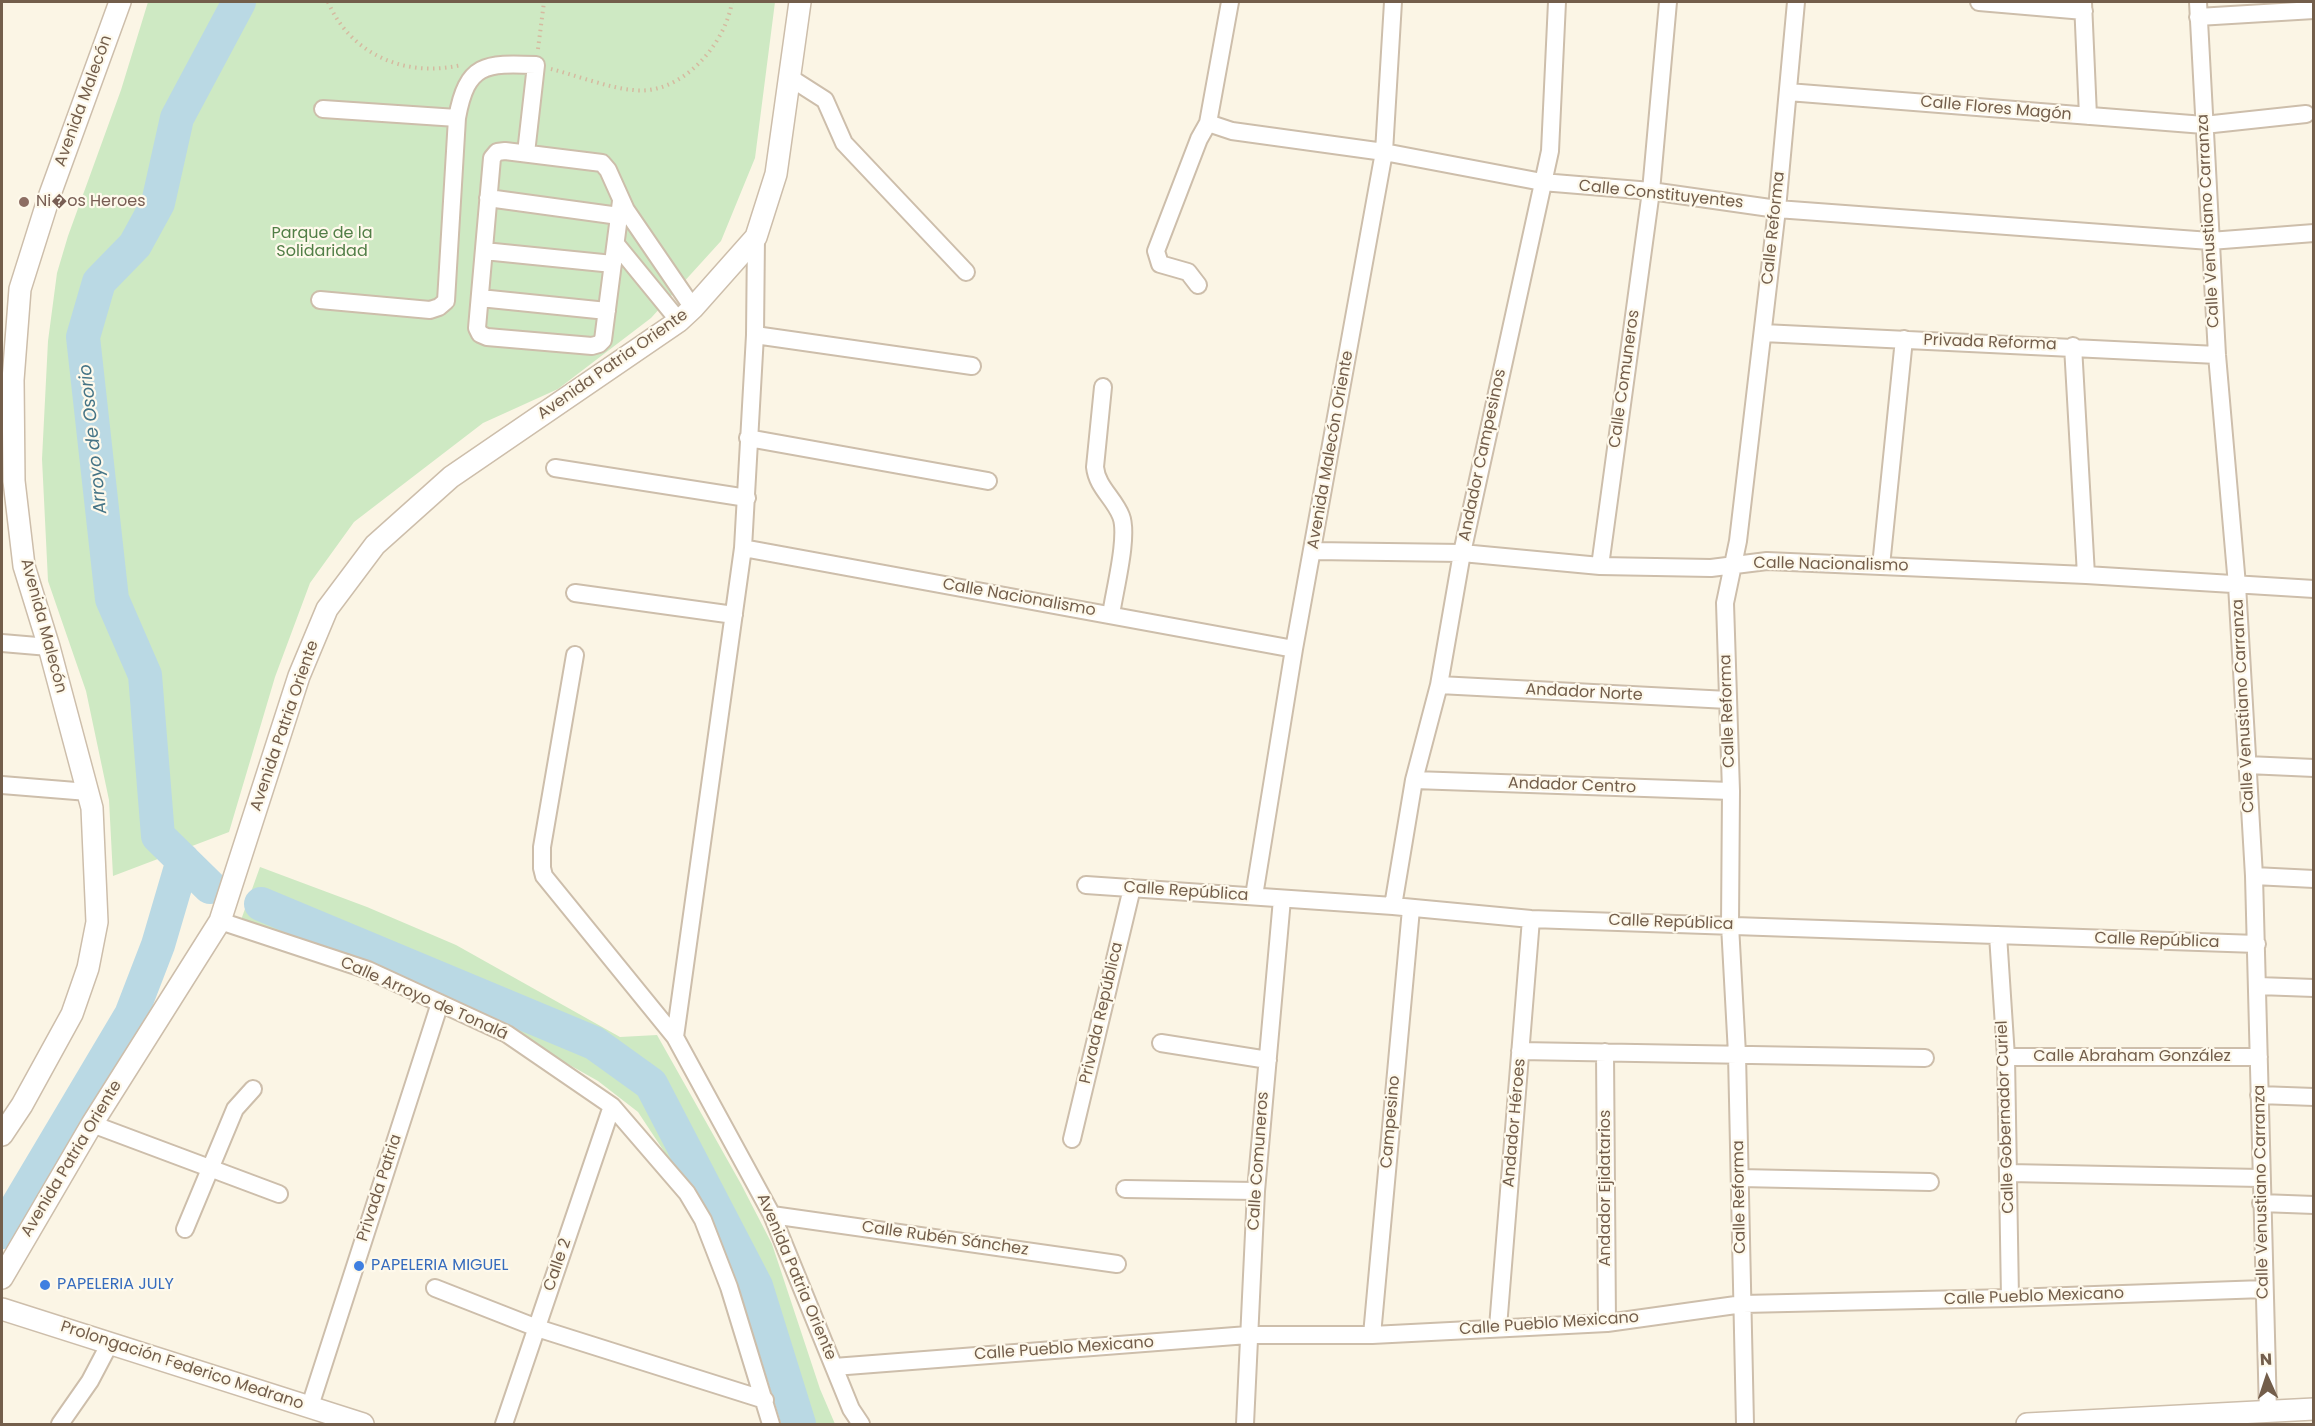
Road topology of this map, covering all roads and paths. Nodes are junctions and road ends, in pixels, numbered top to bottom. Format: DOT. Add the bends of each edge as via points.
graph roads {
  1 [pos="120,2"];
  2 [pos="544,2"];
  3 [pos="800,2"];
  4 [pos="1230,2"];
  5 [pos="1393,2"];
  6 [pos="1557,2"];
  7 [pos="1668,2"];
  8 [pos="1796,2"];
  9 [pos="1979,2"];
  10 [pos="2084,6"];
  11 [pos="2198,9"];
  12 [pos="2313,10"];
  13 [pos="536,65"];
  14 [pos="789,77"];
  15 [pos="1788,92"];
  16 [pos="323,109"];
  17 [pos="2306,114"];
  18 [pos="2088,116"];
  19 [pos="457,118"];
  20 [pos="1208,123"];
  21 [pos="2204,125"];
  22 [pos="1384,152"];
  23 [pos="526,153"];
  24 [pos="1542,182"];
  25 [pos="1651,191"];
  26 [pos="489,198"];
  27 [pos="620,208"];
  28 [pos="1777,209"];
  29 [pos="2313,233"];
  30 [pos="756,237"];
  31 [pos="2210,241"];
  32 [pos="616,244"];
  33 [pos="484,251"];
  34 [pos="656,256"];
  35 [pos="613,264"];
  36 [pos="966,272"];
  37 [pos="640,273"];
  38 [pos="1198,285"];
  39 [pos="480,298"];
  40 [pos="320,300"];
  41 [pos="607,311"];
  42 [pos="686,314"];
  43 [pos="1763,333"];
  44 [pos="755,335"];
  45 [pos="1904,339"];
  46 [pos="2073,346"];
  47 [pos="2217,355"];
  48 [pos="972,366"];
  49 [pos="7,380"];
  50 [pos="1103,387"];
  51 [pos="748,438"];
  52 [pos="555,468"];
  53 [pos="988,481"];
  54 [pos="747,498"];
  55 [pos="10,513"];
  56 [pos="743,548"];
  57 [pos="1313,551"];
  58 [pos="1462,553"];
  59 [pos="1733,565"];
  60 [pos="1600,566"];
  61 [pos="1881,566"];
  62 [pos="2086,575"];
  63 [pos="2236,585"];
  64 [pos="2313,589"];
  65 [pos="575,593"];
  66 [pos="734,615"];
  67 [pos="1111,615"];
  68 [pos="2,643"];
  69 [pos="49,647"];
  70 [pos="1294,649"];
  71 [pos="575,655"];
  72 [pos="1439,685"];
  73 [pos="1728,700"];
  74 [pos="2247,765"];
  75 [pos="2313,768"];
  76 [pos="1414,780"];
  77 [pos="2,785"];
  78 [pos="1731,791"];
  79 [pos="88,792"];
  80 [pos="2254,876"];
  81 [pos="2313,879"];
  82 [pos="1086,885"];
  83 [pos="1132,888"];
  84 [pos="1254,897"];
  85 [pos="1282,899"];
  86 [pos="1393,906"];
  87 [pos="1411,909"];
  88 [pos="1531,919"];
  89 [pos="220,921"];
  90 [pos="1730,925"];
  91 [pos="1998,935"];
  92 [pos="2258,944"];
  93 [pos="2258,986"];
  94 [pos="2313,988"];
  95 [pos="440,1003"];
  96 [pos="675,1036"];
  97 [pos="1161,1043"];
  98 [pos="1520,1051"];
  99 [pos="1605,1053"];
  100 [pos="1737,1054"];
  101 [pos="2006,1057"];
  102 [pos="2259,1057"];
  103 [pos="1925,1058"];
  104 [pos="1268,1060"];
  105 [pos="253,1089"];
  106 [pos="2259,1095"];
  107 [pos="2313,1097"];
  108 [pos="612,1106"];
  109 [pos="92,1124"];
  110 [pos="2,1135"];
  111 [pos="1072,1139"];
  112 [pos="211,1169"];
  113 [pos="2009,1173"];
  114 [pos="1740,1178"];
  115 [pos="2260,1178"];
  116 [pos="1930,1182"];
  117 [pos="1125,1189"];
  118 [pos="1256,1191"];
  119 [pos="279,1194"];
  120 [pos="2261,1203"];
  121 [pos="2313,1205"];
  122 [pos="772,1215"];
  123 [pos="185,1229"];
  124 [pos="1117,1264"];
  125 [pos="2,1278"];
  126 [pos="435,1288"];
  127 [pos="2264,1289"];
  128 [pos="2010,1298"];
  129 [pos="1743,1304"];
  130 [pos="2,1309"];
  131 [pos="1606,1323"];
  132 [pos="1498,1327"];
  133 [pos="537,1328"];
  134 [pos="1248,1335"];
  135 [pos="1372,1335"];
  136 [pos="110,1343"];
  137 [pos="834,1367"];
  138 [pos="765,1400"];
  139 [pos="310,1406"];
  140 [pos="2313,1409"];
  141 [pos="2268,1412"];
  142 [pos="60,1425"];
  143 [pos="363,1425"];
  144 [pos="504,1425"];
  145 [pos="771,1425"];
  146 [pos="861,1425"];
  147 [pos="1245,1425"];
  148 [pos="1745,1425"];
  149 [pos="2027,1425"];
  1 -- 49 [label="street, Avenida Malecón" via="49,197 20,290"];
  2 -- 13 [label="path"];
  3 -- 14 [label="street, Avenida Patria Oriente"];
  4 -- 20 [label="street"];
  5 -- 22 [label="street, Avenida Malecón Oriente"];
  6 -- 24 [label="street, Andador Campesinos" via="1550,151"];
  7 -- 25 [label="street, Calle Comuneros"];
  8 -- 15 [label="street, Calle Reforma"];
  9 -- 10 [label="street"];
  10 -- 18 [label="street"];
  11 -- 12 [label="street"];
  11 -- 21 [label="street, Calle Venustiano Carranza"];
  13 -- 19 [label="street" via="503,64 474,75 462,93"];
  13 -- 23 [label="street"];
  14 -- 30 [label="street, Avenida Patria Oriente" via="776,174"];
  14 -- 36 [label="street" via="825,100 844,143"];
  15 -- 18 [label="street, Calle Flores Magón"];
  15 -- 28 [label="street, Calle Reforma"];
  16 -- 19 [label="street"];
  17 -- 21 [label="street, Calle Flores Magón"];
  18 -- 21 [label="street, Calle Flores Magón"];
  19 -- 40 [label="street" via="446,301 430,310"];
  20 -- 22 [label="street, Calle Constituyentes" via="1232,131"];
  20 -- 38 [label="street" via="1156,252 1160,264 1188,272"];
  21 -- 31 [label="street, Calle Venustiano Carranza"];
  22 -- 24 [label="street, Calle Constituyentes"];
  22 -- 57 [label="street, Avenida Malecón Oriente"];
  23 -- 26 [label="street" via="497,152 492,158"];
  23 -- 27 [label="street" via="602,163"];
  24 -- 25 [label="street, Calle Constituyentes"];
  24 -- 58 [label="street, Andador Campesinos"];
  25 -- 28 [label="street, Calle Constituyentes"];
  25 -- 60 [label="street, Calle Comuneros"];
  26 -- 27 [label="street"];
  26 -- 33 [label="street"];
  27 -- 32 [label="street"];
  27 -- 34 [label="street"];
  28 -- 31 [label="street, Calle Constituyentes"];
  28 -- 43 [label="street, Calle Reforma"];
  29 -- 31 [label="street, Calle Constituyentes"];
  30 -- 42 [label="street, Avenida Patria Oriente"];
  30 -- 44 [label="street, Avenida Patria Oriente"];
  31 -- 47 [label="street, Calle Venustiano Carranza"];
  32 -- 35 [label="street"];
  32 -- 37 [label="street"];
  33 -- 35 [label="street"];
  33 -- 39 [label="street"];
  34 -- 37 [label="street"];
  34 -- 42 [label="street"];
  35 -- 41 [label="street"];
  37 -- 42 [label="street"];
  39 -- 41 [label="street"];
  39 -- 41 [label="street" via="477,328 486,337 592,346 603,340"];
  42 -- 89 [label="street, Avenida Patria Oriente" via="450,477 375,545 327,609 299,676"];
  43 -- 45 [label="street, Privada Reforma"];
  43 -- 59 [label="street, Calle Reforma"];
  44 -- 48 [label="street"];
  44 -- 51 [label="street, Avenida Patria Oriente"];
  45 -- 46 [label="street, Privada Reforma"];
  45 -- 61 [label="street"];
  46 -- 47 [label="street, Privada Reforma"];
  46 -- 62 [label="street"];
  47 -- 63 [label="street, Calle Venustiano Carranza"];
  49 -- 55 [label="street, Avenida Malecón" via="14,481"];
  50 -- 67 [label="street" via="1096,477 1122,517 1123,525"];
  51 -- 53 [label="street"];
  51 -- 54 [label="street, Avenida Patria Oriente"];
  52 -- 54 [label="street"];
  54 -- 56 [label="street, Avenida Patria Oriente"];
  55 -- 69 [label="street, Avenida Malecón"];
  56 -- 66 [label="street, Avenida Patria Oriente"];
  56 -- 67 [label="street, Calle Nacionalismo"];
  57 -- 58 [label="street, Calle Nacionalismo"];
  57 -- 70 [label="street, Avenida Malecón Oriente"];
  58 -- 60 [label="street, Calle Nacionalismo"];
  58 -- 72 [label="street, Andador Campesinos"];
  59 -- 60 [label="street, Calle Nacionalismo"];
  59 -- 61 [label="street, Calle Nacionalismo" via="1767,561"];
  59 -- 73 [label="street, Calle Reforma" via="1725,603"];
  61 -- 62 [label="street, Calle Nacionalismo"];
  62 -- 63 [label="street, Calle Nacionalismo"];
  63 -- 64 [label="street, Calle Nacionalismo"];
  63 -- 74 [label="street, Calle Venustiano Carranza"];
  65 -- 66 [label="street"];
  66 -- 96 [label="street, Avenida Patria Oriente"];
  67 -- 70 [label="street, Calle Nacionalismo"];
  68 -- 69 [label="street"];
  69 -- 79 [label="street, Avenida Malecón"];
  70 -- 84 [label="street, Avenida Malecón Oriente"];
  71 -- 96 [label="street, Avenida Patria Oriente" via="542,847 542,868 549,882"];
  72 -- 73 [label="street, Andador Norte"];
  72 -- 76 [label="street, Andador Campesinos"];
  73 -- 78 [label="street, Calle Reforma"];
  74 -- 75 [label="street"];
  74 -- 80 [label="street, Calle Venustiano Carranza"];
  76 -- 78 [label="street, Andador Centro"];
  76 -- 86 [label="street, Andador Campesinos"];
  77 -- 79 [label="street"];
  78 -- 90 [label="street, Calle Reforma"];
  79 -- 110 [label="street, Avenida Malecón" via="97,922 88,968 72,1014"];
  80 -- 81 [label="street"];
  80 -- 92 [label="street, Calle Venustiano Carranza"];
  82 -- 83 [label="street, Calle República"];
  83 -- 84 [label="street, Calle República"];
  83 -- 111 [label="street, Privada República"];
  84 -- 85 [label="street, Calle República"];
  85 -- 86 [label="street, Calle República"];
  85 -- 104 [label="street, Calle Comuneros"];
  86 -- 87 [label="street, Calle República"];
  87 -- 88 [label="street, Calle República"];
  87 -- 135 [label="street, Campesino"];
  88 -- 90 [label="street, Calle República"];
  88 -- 98 [label="street, Andador Héroes"];
  89 -- 95 [label="street, Calle Arroyo de Tonalá" via="368,970"];
  89 -- 109 [label="street, Avenida Patria Oriente"];
  90 -- 91 [label="street, Calle República"];
  90 -- 100 [label="street, Calle Reforma"];
  91 -- 92 [label="street, Calle República"];
  91 -- 101 [label="street, Calle Gobernador Curiel"];
  92 -- 93 [label="street, Calle Venustiano Carranza"];
  93 -- 94 [label="street"];
  93 -- 102 [label="street, Calle Venustiano Carranza"];
  95 -- 108 [label="street, Calle Arroyo de Tonalá" via="507,1034"];
  95 -- 139 [label="street, Privada Patria"];
  96 -- 122 [label="street, Avenida Patria Oriente"];
  97 -- 104 [label="street"];
  98 -- 99 [label="street"];
  98 -- 132 [label="street, Andador Héroes"];
  99 -- 100 [label="street"];
  99 -- 131 [label="street, Andador Ejidatarios"];
  100 -- 103 [label="street"];
  100 -- 114 [label="street, Calle Reforma"];
  101 -- 102 [label="street, Calle Abraham González"];
  101 -- 113 [label="street, Calle Gobernador Curiel"];
  102 -- 106 [label="street, Calle Venustiano Carranza"];
  104 -- 118 [label="street, Calle Comuneros"];
  105 -- 112 [label="street" via="235,1109"];
  106 -- 107 [label="street"];
  106 -- 115 [label="street, Calle Venustiano Carranza"];
  108 -- 133 [label="street, Calle 2"];
  108 -- 138 [label="street, Calle Arroyo de Tonalá" via="687,1193 703,1220"];
  109 -- 112 [label="street"];
  109 -- 125 [label="street, Avenida Patria Oriente"];
  112 -- 119 [label="street"];
  112 -- 123 [label="street"];
  113 -- 115 [label="street"];
  113 -- 128 [label="street, Calle Gobernador Curiel"];
  114 -- 116 [label="street"];
  114 -- 129 [label="street, Calle Reforma"];
  115 -- 120 [label="street, Calle Venustiano Carranza"];
  117 -- 118 [label="street"];
  118 -- 134 [label="street, Calle Comuneros"];
  120 -- 121 [label="street"];
  120 -- 127 [label="street, Calle Venustiano Carranza"];
  122 -- 124 [label="street, Calle Rubén Sánchez"];
  122 -- 137 [label="street, Avenida Patria Oriente"];
  126 -- 133 [label="street"];
  127 -- 128 [label="street, Calle Pueblo Mexicano"];
  127 -- 141 [label="street, Calle Venustiano Carranza"];
  128 -- 129 [label="street, Calle Pueblo Mexicano"];
  129 -- 131 [label="street, Calle Pueblo Mexicano"];
  129 -- 148 [label="street, Calle Reforma"];
  130 -- 136 [label="street, Prolongación Federico Medrano"];
  131 -- 132 [label="street, Calle Pueblo Mexicano"];
  132 -- 135 [label="street, Calle Pueblo Mexicano"];
  133 -- 138 [label="street"];
  133 -- 144 [label="street, Calle 2"];
  134 -- 135 [label="street, Calle Pueblo Mexicano"];
  134 -- 137 [label="street, Calle Pueblo Mexicano"];
  134 -- 147 [label="street, Calle Comuneros"];
  136 -- 139 [label="street, Prolongación Federico Medrano"];
  136 -- 142 [label="street"];
  137 -- 146 [label="street, Avenida Patria Oriente"];
  138 -- 145 [label="street, Calle Arroyo de Tonalá"];
  139 -- 143 [label="street, Prolongación Federico Medrano"];
  140 -- 141 [label="street"];
  141 -- 149 [label="street"];
}
